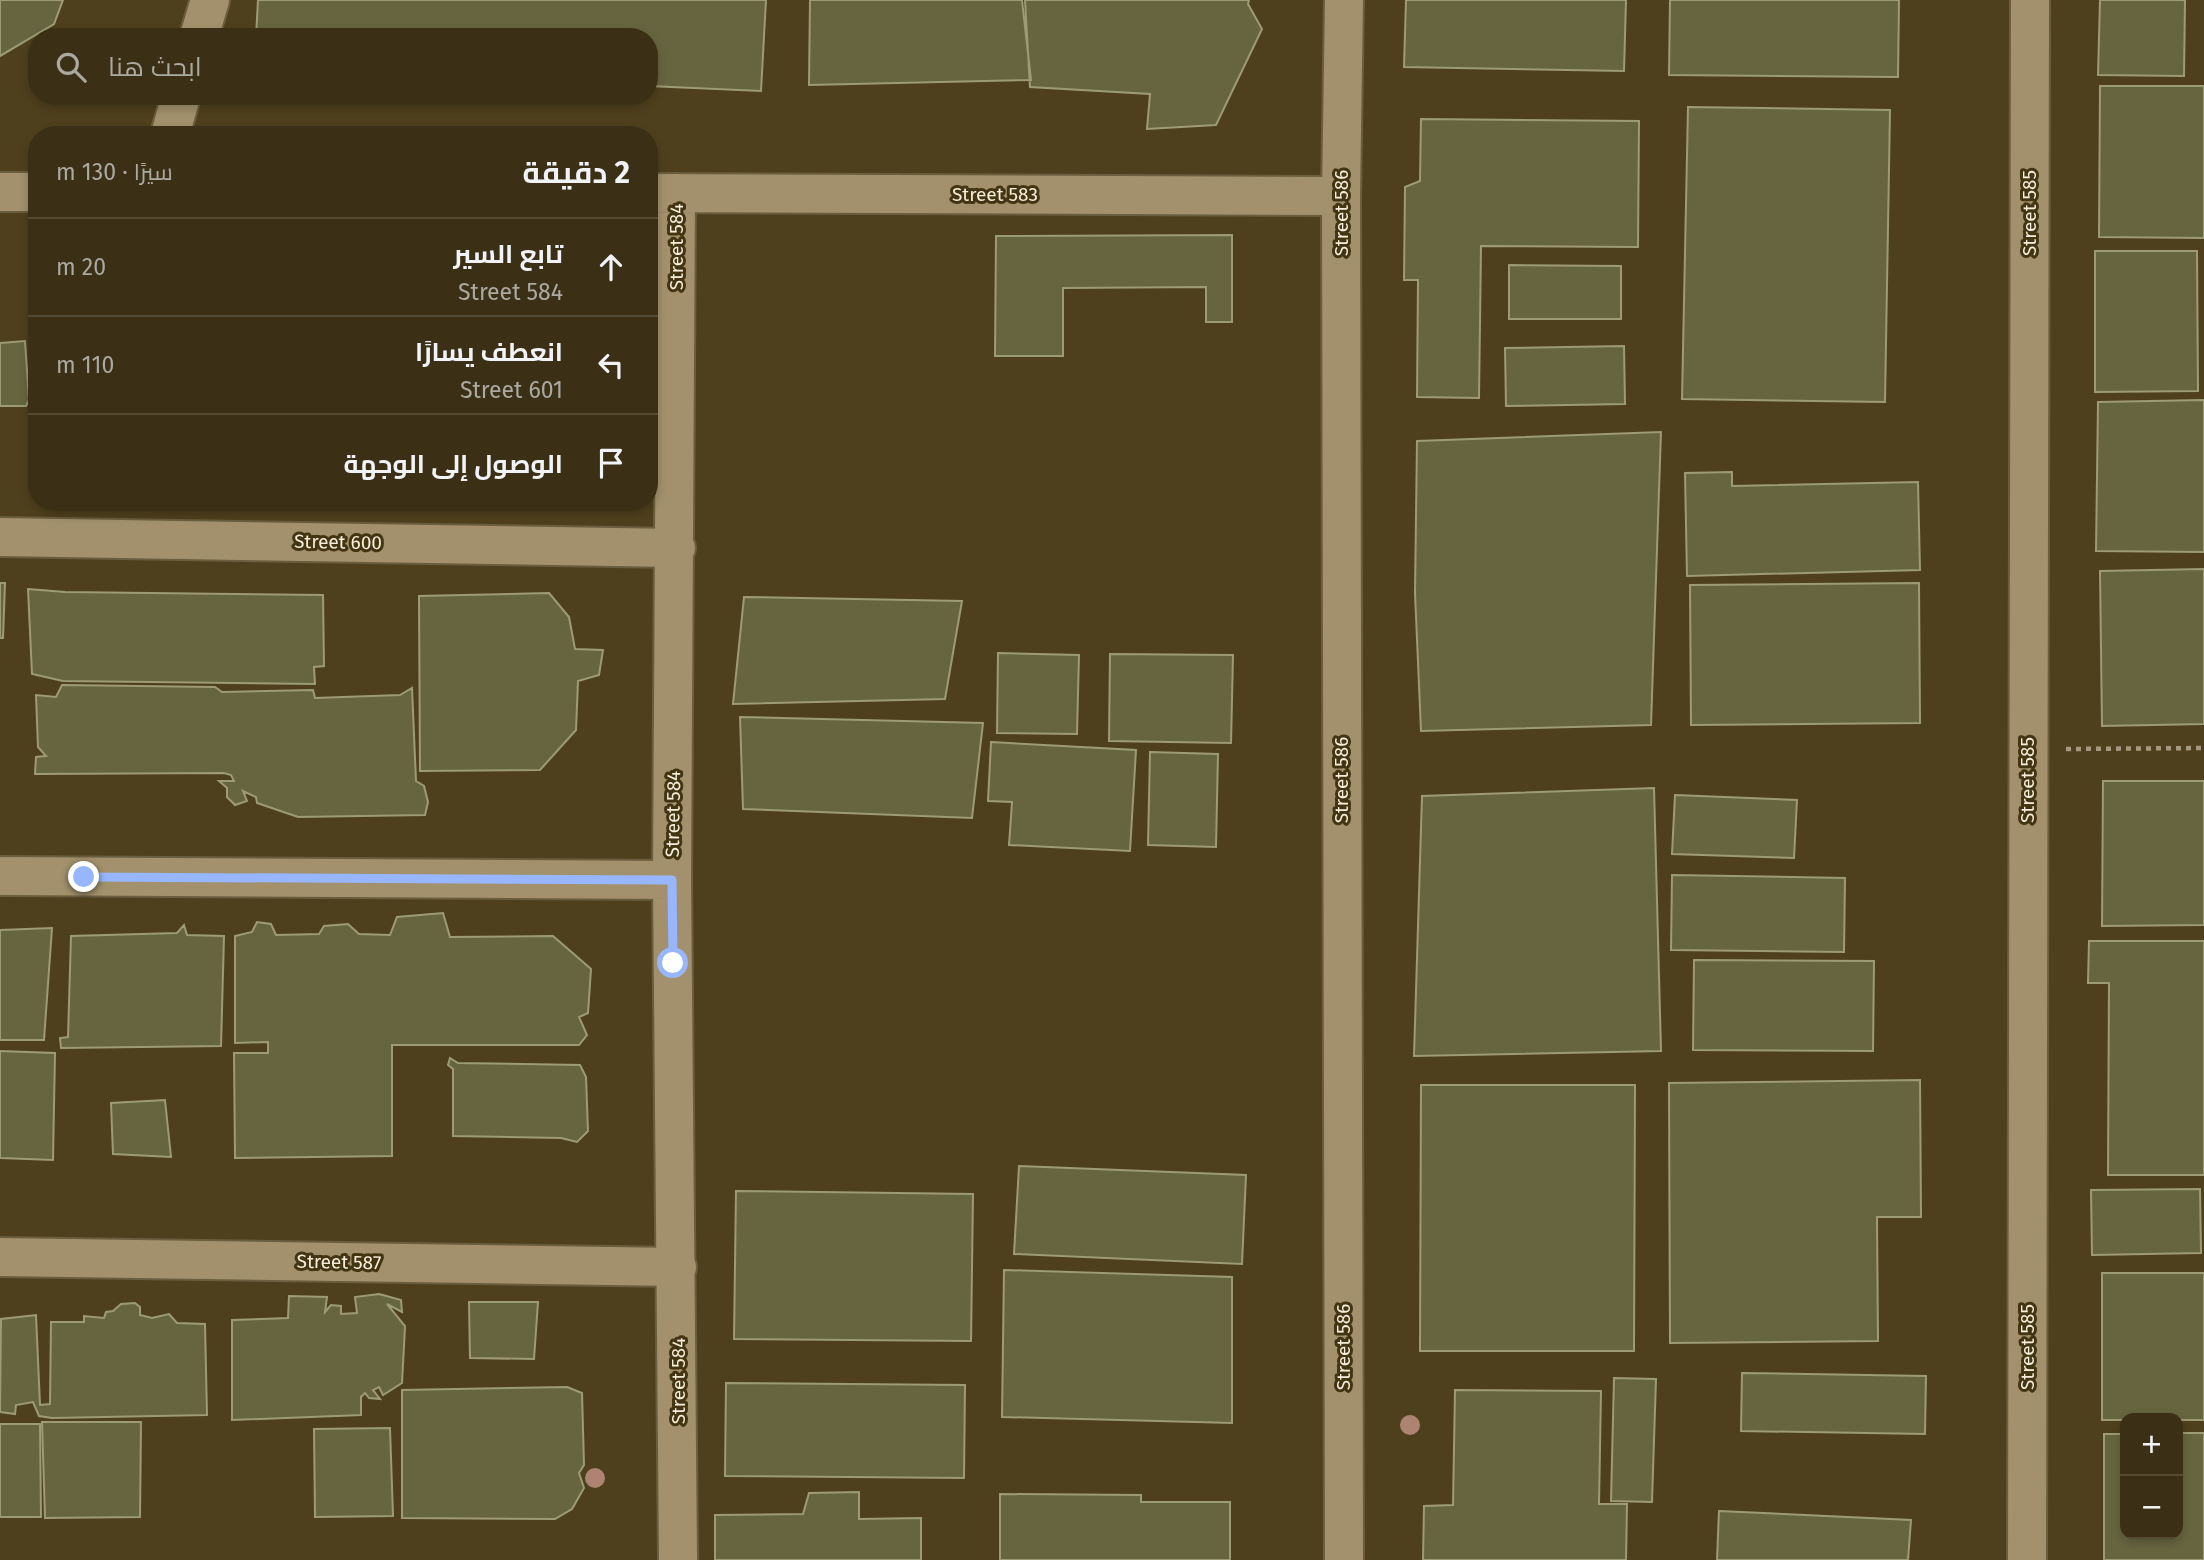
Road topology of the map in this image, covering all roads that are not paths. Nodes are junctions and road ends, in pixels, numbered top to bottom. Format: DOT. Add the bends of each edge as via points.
graph roads {
  1 [pos="210,0"];
  2 [pos="1344,0"];
  3 [pos="2030,0"];
  4 [pos="202,28"];
  5 [pos="178,105"];
  6 [pos="173,126"];
  7 [pos="0,192"];
  8 [pos="28,192"];
  9 [pos="662,193"];
  10 [pos="1340,196"];
  11 [pos="0,537"];
  12 [pos="676,548"];
  13 [pos="0,876"];
  14 [pos="672,880"];
  15 [pos="0,1257"];
  16 [pos="677,1267"];
  17 [pos="678,1560"];
  18 [pos="1344,1560"];
  19 [pos="2027,1560"];
  1 -- 4 [label="street"];
  2 -- 10 [label="street, Street 586"];
  3 -- 19 [label="street, Street 585"];
  5 -- 6 [label="street"];
  7 -- 8 [label="street"];
  9 -- 10 [label="street, Street 583"];
  9 -- 12 [label="street, Street 584"];
  10 -- 18 [label="street, Street 586"];
  11 -- 12 [label="street, Street 600"];
  12 -- 14 [label="street, Street 584"];
  13 -- 14 [label="street"];
  14 -- 16 [label="street, Street 584"];
  15 -- 16 [label="street, Street 587"];
  16 -- 17 [label="street, Street 584"];
}
